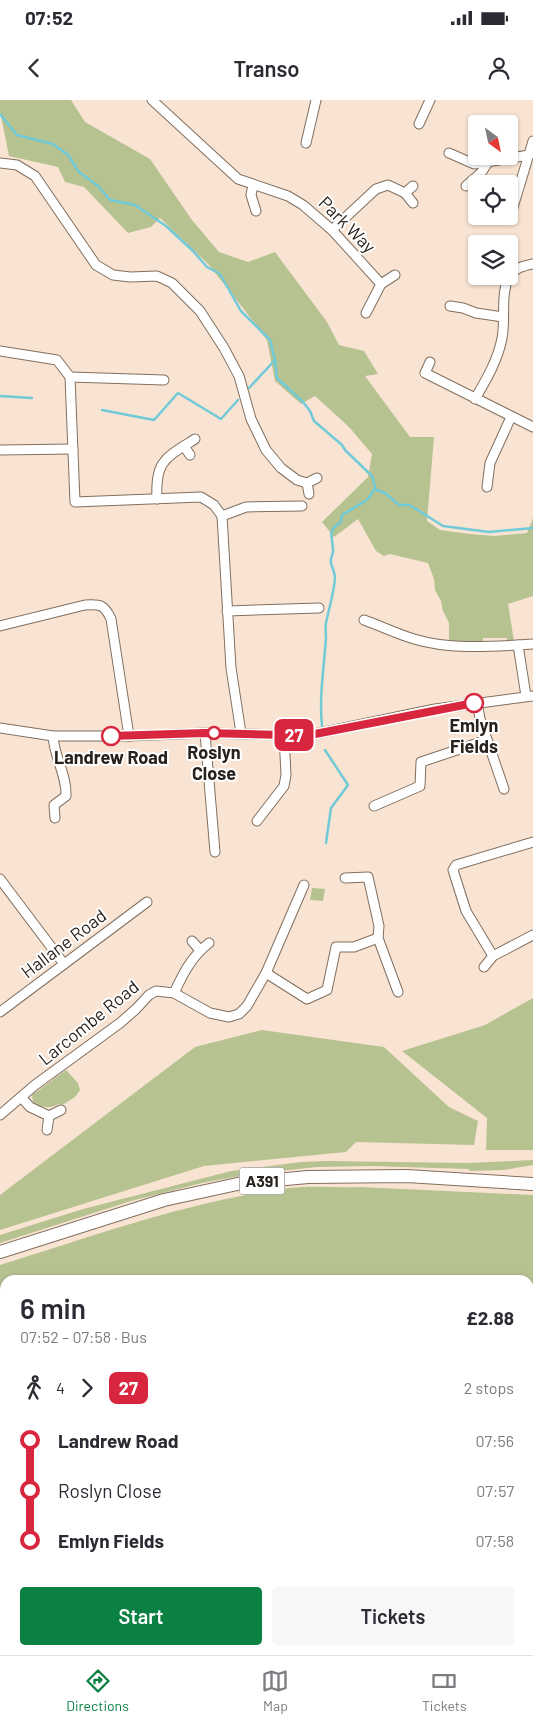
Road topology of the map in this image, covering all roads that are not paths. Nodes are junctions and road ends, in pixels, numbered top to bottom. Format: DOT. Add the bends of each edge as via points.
graph roads {
  1 [pos="152,100"];
  2 [pos="316,100"];
  3 [pos="430,100"];
  4 [pos="419,124"];
  5 [pos="533,141"];
  6 [pos="306,143"];
  7 [pos="449,153"];
  8 [pos="529,155"];
  9 [pos="518,157"];
  10 [pos="468,161"];
  11 [pos="0,164"];
  12 [pos="486,165"];
  13 [pos="253,184"];
  14 [pos="414,186"];
  15 [pos="466,186"];
  16 [pos="518,191"];
  17 [pos="405,193"];
  18 [pos="413,203"];
  19 [pos="256,211"];
  20 [pos="332,230"];
  21 [pos="533,264"];
  22 [pos="518,268"];
  23 [pos="395,275"];
  24 [pos="381,284"];
  25 [pos="506,285"];
  26 [pos="450,306"];
  27 [pos="366,313"];
  28 [pos="503,317"];
  29 [pos="0,351"];
  30 [pos="430,362"];
  31 [pos="70,377"];
  32 [pos="164,380"];
  33 [pos="475,399"];
  34 [pos="511,417"];
  35 [pos="533,427"];
  36 [pos="195,439"];
  37 [pos="184,446"];
  38 [pos="73,449"];
  39 [pos="0,450"];
  40 [pos="190,455"];
  41 [pos="317,478"];
  42 [pos="307,483"];
  43 [pos="488,490"];
  44 [pos="310,494"];
  45 [pos="158,499"];
  46 [pos="302,506"];
  47 [pos="222,516"];
  48 [pos="319,608"];
  49 [pos="226,611"];
  50 [pos="364,620"];
  51 [pos="0,626"];
  52 [pos="532,644"];
  53 [pos="518,646"];
  54 [pos="529,696"];
  55 [pos="477,702"];
  56 [pos="0,728"];
  57 [pos="205,733"];
  58 [pos="242,733"];
  59 [pos="284,735"];
  60 [pos="53,736"];
  61 [pos="129,736"];
  62 [pos="487,740"];
  63 [pos="504,789"];
  64 [pos="374,806"];
  65 [pos="54,818"];
  66 [pos="257,821"];
  67 [pos="533,842"];
  68 [pos="215,852"];
  69 [pos="345,878"];
  70 [pos="0,879"];
  71 [pos="304,885"];
  72 [pos="147,902"];
  73 [pos="533,935"];
  74 [pos="378,938"];
  75 [pos="192,941"];
  76 [pos="209,943"];
  77 [pos="200,950"];
  78 [pos="494,956"];
  79 [pos="64,964"];
  80 [pos="484,967"];
  81 [pos="266,973"];
  82 [pos="398,992"];
  83 [pos="174,993"];
  84 [pos="0,1011"];
  85 [pos="21,1097"];
  86 [pos="61,1110"];
  87 [pos="0,1115"];
  88 [pos="49,1116"];
  89 [pos="47,1130"];
  90 [pos="533,1184"];
  91 [pos="0,1252"];
  1 -- 13 [label="street, Park Way" via="238,179"];
  2 -- 6 [label="street"];
  3 -- 4 [label="street"];
  5 -- 8 [label="street"];
  7 -- 10 [label="street"];
  8 -- 9 [label="street"];
  8 -- 16 [label="street"];
  11 -- 42 [label="street" via="16,165 35,176 96,264 113,275 157,276 172,283 200,311 238,376 251,419 266,450 281,468"];
  12 -- 15 [label="street"];
  13 -- 19 [label="street" via="251,195"];
  13 -- 20 [label="street, Park Way" via="288,196"];
  14 -- 17 [label="street"];
  17 -- 18 [label="street"];
  17 -- 20 [label="street" via="388,184 376,189"];
  20 -- 24 [label="street, Park Way"];
  21 -- 22 [label="street"];
  23 -- 24 [label="street"];
  24 -- 27 [label="street"];
  25 -- 28 [label="street"];
  26 -- 28 [label="street"];
  28 -- 33 [label="street" via="496,361"];
  29 -- 31 [label="street" via="57,360"];
  30 -- 33 [label="street" via="425,373"];
  31 -- 32 [label="street"];
  31 -- 38 [label="street"];
  33 -- 34 [label="street"];
  34 -- 35 [label="street"];
  34 -- 43 [label="street" via="490,463"];
  36 -- 37 [label="street"];
  37 -- 40 [label="street"];
  37 -- 45 [label="street" via="166,458 159,469"];
  38 -- 39 [label="street"];
  38 -- 45 [label="street" via="76,502"];
  41 -- 42 [label="street"];
  42 -- 44 [label="street"];
  45 -- 47 [label="street" via="201,497 214,505"];
  46 -- 47 [label="street" via="246,507"];
  47 -- 49 [label="street"];
  48 -- 49 [label="street"];
  49 -- 58 [label="street" via="230,668"];
  50 -- 53 [label="street" via="436,644"];
  51 -- 61 [label="street" via="85,606 98,604 106,609 111,619"];
  52 -- 53 [label="street"];
  53 -- 54 [label="street"];
  54 -- 55 [label="street"];
  55 -- 59 [label="street" via="315,734"];
  55 -- 62 [label="street"];
  56 -- 60 [label="street"];
  57 -- 58 [label="street"];
  57 -- 61 [label="street"];
  57 -- 68 [label="street"];
  58 -- 59 [label="street"];
  59 -- 66 [label="street" via="284,786"];
  60 -- 61 [label="street"];
  60 -- 65 [label="street" via="54,750 67,784 66,796 54,805"];
  62 -- 63 [label="street"];
  62 -- 64 [label="street" via="421,762 420,786"];
  67 -- 78 [label="street" via="456,865 453,870 466,910"];
  69 -- 74 [label="street" via="368,877 379,926"];
  70 -- 79 [label="street"];
  71 -- 81 [label="street"];
  72 -- 79 [label="street, Hallane Road"];
  73 -- 78 [label="street"];
  74 -- 81 [label="street" via="354,947 336,947 327,990 307,999"];
  74 -- 82 [label="street"];
  75 -- 77 [label="street"];
  76 -- 77 [label="street"];
  77 -- 83 [label="street"];
  78 -- 80 [label="street"];
  79 -- 84 [label="street, Hallane Road"];
  81 -- 83 [label="street" via="247,1006 239,1014 228,1017 210,1013"];
  83 -- 85 [label="street, Larcombe Road" via="152,992 120,1023"];
  85 -- 87 [label="street, Larcombe Road"];
  85 -- 88 [label="street"];
  86 -- 88 [label="street"];
  88 -- 89 [label="street"];
  90 -- 91 [label="highway, A391" via="407,1176 308,1177 242,1183 164,1200"];
}
